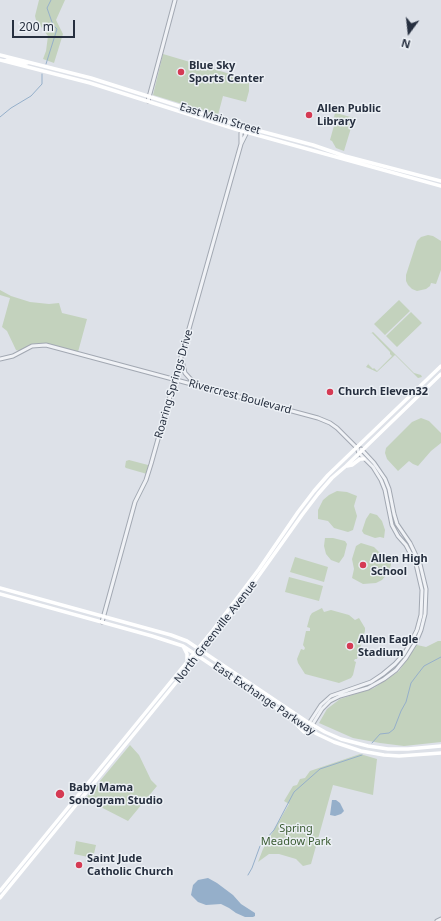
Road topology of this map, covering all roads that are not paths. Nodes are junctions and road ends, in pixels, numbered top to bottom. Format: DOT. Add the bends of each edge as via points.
graph roads {
  1 [pos="175,0"];
  2 [pos="0,55"];
  3 [pos="6,56"];
  4 [pos="0,59"];
  5 [pos="5,61"];
  6 [pos="30,62"];
  7 [pos="149,96"];
  8 [pos="148,101"];
  9 [pos="191,110"];
  10 [pos="190,115"];
  11 [pos="245,127"];
  12 [pos="244,131"];
  13 [pos="313,145"];
  14 [pos="311,150"];
  15 [pos="363,160"];
  16 [pos="361,165"];
  17 [pos="395,171"];
  18 [pos="432,179"];
  19 [pos="441,181"];
  20 [pos="431,183"];
  21 [pos="441,186"];
  22 [pos="182,357"];
  23 [pos="0,359"];
  24 [pos="441,366"];
  25 [pos="441,374"];
  26 [pos="175,380"];
  27 [pos="196,385"];
  28 [pos="406,401"];
  29 [pos="409,404"];
  30 [pos="357,448"];
  31 [pos="363,450"];
  32 [pos="359,453"];
  33 [pos="364,458"];
  34 [pos="346,466"];
  35 [pos="0,588"];
  36 [pos="6,590"];
  37 [pos="0,594"];
  38 [pos="4,596"];
  39 [pos="224,616"];
  40 [pos="103,617"];
  41 [pos="228,619"];
  42 [pos="102,622"];
  43 [pos="154,630"];
  44 [pos="152,636"];
  45 [pos="183,646"];
  46 [pos="198,648"];
  47 [pos="203,651"];
  48 [pos="194,652"];
  49 [pos="199,655"];
  50 [pos="186,662"];
  51 [pos="255,687"];
  52 [pos="343,691"];
  53 [pos="252,692"];
  54 [pos="161,693"];
  55 [pos="344,695"];
  56 [pos="166,696"];
  57 [pos="297,722"];
  58 [pos="311,724"];
  59 [pos="308,729"];
  60 [pos="304,732"];
  61 [pos="125,738"];
  62 [pos="129,741"];
  63 [pos="441,746"];
  64 [pos="386,748"];
  65 [pos="441,753"];
  66 [pos="385,755"];
  67 [pos="17,871"];
  68 [pos="21,874"];
  69 [pos="0,891"];
  70 [pos="0,898"];
  71 [pos="441,919"];
  72 [pos="437,921"];
  1 -- 7 [label="street"];
  2 -- 3 [label="main road, East Main Street"];
  3 -- 4 [label="main road"];
  3 -- 6 [label="main road, East Main Street"];
  4 -- 5 [label="main road, East Main Street"];
  5 -- 6 [label="main road"];
  5 -- 8 [label="main road, East Main Street"];
  6 -- 7 [label="main road, East Main Street"];
  7 -- 8 [label="street"];
  7 -- 9 [label="main road, East Main Street"];
  8 -- 10 [label="main road, East Main Street"];
  9 -- 10 [label="main road"];
  9 -- 11 [label="main road, East Main Street"];
  10 -- 12 [label="main road, East Main Street"];
  11 -- 12 [label="main road"];
  11 -- 13 [label="main road, East Main Street"];
  12 -- 14 [label="main road, East Main Street"];
  12 -- 22 [label="street, Roaring Springs Drive" via="246,134 240,144"];
  13 -- 14 [label="main road"];
  13 -- 15 [label="main road, East Main Street"];
  14 -- 16 [label="main road, East Main Street"];
  15 -- 16 [label="main road"];
  15 -- 17 [label="main road, East Main Street"];
  16 -- 17 [label="main road, East Main Street"];
  17 -- 18 [label="main road, East Main Street"];
  17 -- 20 [label="main road, East Main Street"];
  18 -- 19 [label="main road, East Main Street"];
  18 -- 20 [label="main road"];
  20 -- 21 [label="main road, East Main Street"];
  22 -- 26 [label="street, Roaring Springs Drive"];
  22 -- 27 [label="street" via="185,373"];
  23 -- 26 [label="street, Rivercrest Boulevard" via="13,356 32,346 46,345"];
  24 -- 28 [label="main road, North Greenville Avenue"];
  25 -- 29 [label="main road, North Greenville Avenue"];
  26 -- 27 [label="street, Rivercrest Boulevard"];
  26 -- 40 [label="street, Roaring Springs Drive" via="148,476 133,510"];
  27 -- 30 [label="street, Rivercrest Boulevard" via="320,418 337,428"];
  28 -- 29 [label="main road"];
  28 -- 30 [label="main road, North Greenville Avenue"];
  29 -- 31 [label="main road, North Greenville Avenue"];
  30 -- 31 [label="street, Rivercrest Boulevard"];
  30 -- 32 [label="street, Rivercrest Boulevard"];
  30 -- 39 [label="main road, North Greenville Avenue" via="314,491"];
  31 -- 32 [label="main road, North Greenville Avenue"];
  31 -- 55 [label="street, Rivercrest Boulevard" via="385,480 397,524 420,564 426,586 426,604 419,636 400,666 379,682"];
  32 -- 33 [label="street, Rivercrest Boulevard"];
  32 -- 34 [label="main road, North Greenville Avenue"];
  33 -- 34 [label="main road"];
  33 -- 52 [label="street, Rivercrest Boulevard" via="381,480 392,525 416,565 421,586 422,610 414,638 395,664 373,681"];
  34 -- 41 [label="main road, North Greenville Avenue" via="332,478 306,510"];
  35 -- 36 [label="main road, East Exchange Parkway"];
  36 -- 38 [label="main road"];
  36 -- 40 [label="main road, East Exchange Parkway"];
  37 -- 38 [label="main road, East Exchange Parkway"];
  38 -- 42 [label="main road, East Exchange Parkway"];
  39 -- 41 [label="main road"];
  39 -- 46 [label="main road, North Greenville Avenue"];
  40 -- 42 [label="street, Roaring Springs Drive"];
  40 -- 43 [label="main road, East Exchange Parkway"];
  41 -- 47 [label="main road, North Greenville Avenue"];
  42 -- 44 [label="main road, East Exchange Parkway"];
  43 -- 44 [label="main road"];
  43 -- 46 [label="main road, East Exchange Parkway" via="182,639"];
  44 -- 45 [label="main road, East Exchange Parkway"];
  45 -- 48 [label="main road, East Exchange Parkway"];
  45 -- 50 [label="main road" via="187,655"];
  46 -- 47 [label="main road, East Exchange Parkway"];
  46 -- 48 [label="main road, North Greenville Avenue"];
  47 -- 49 [label="main road, North Greenville Avenue"];
  47 -- 51 [label="main road, East Exchange Parkway"];
  48 -- 49 [label="main road, East Exchange Parkway"];
  48 -- 50 [label="main road, North Greenville Avenue"];
  49 -- 53 [label="main road, East Exchange Parkway"];
  49 -- 56 [label="main road, North Greenville Avenue"];
  50 -- 54 [label="main road, North Greenville Avenue"];
  51 -- 53 [label="main road"];
  51 -- 58 [label="main road, East Exchange Parkway"];
  52 -- 55 [label="street"];
  52 -- 58 [label="street, Rivercrest Boulevard" via="323,702"];
  53 -- 57 [label="main road, East Exchange Parkway"];
  54 -- 56 [label="main road"];
  54 -- 61 [label="main road, North Greenville Avenue"];
  55 -- 58 [label="street, Rivercrest Boulevard" via="326,705"];
  56 -- 62 [label="main road, North Greenville Avenue"];
  57 -- 59 [label="main road, East Exchange Parkway"];
  57 -- 60 [label="main road"];
  58 -- 59 [label="street, Rivercrest Boulevard"];
  58 -- 64 [label="main road, East Exchange Parkway" via="346,740"];
  59 -- 66 [label="main road, East Exchange Parkway" via="348,747"];
  61 -- 62 [label="main road"];
  61 -- 67 [label="main road, North Greenville Avenue"];
  62 -- 68 [label="main road, North Greenville Avenue"];
  63 -- 64 [label="main road, East Exchange Parkway"];
  64 -- 66 [label="main road"];
  65 -- 66 [label="main road, East Exchange Parkway"];
  67 -- 68 [label="main road"];
  67 -- 69 [label="main road, North Greenville Avenue"];
  68 -- 70 [label="main road, North Greenville Avenue"];
  71 -- 72 [label="street"];
}
